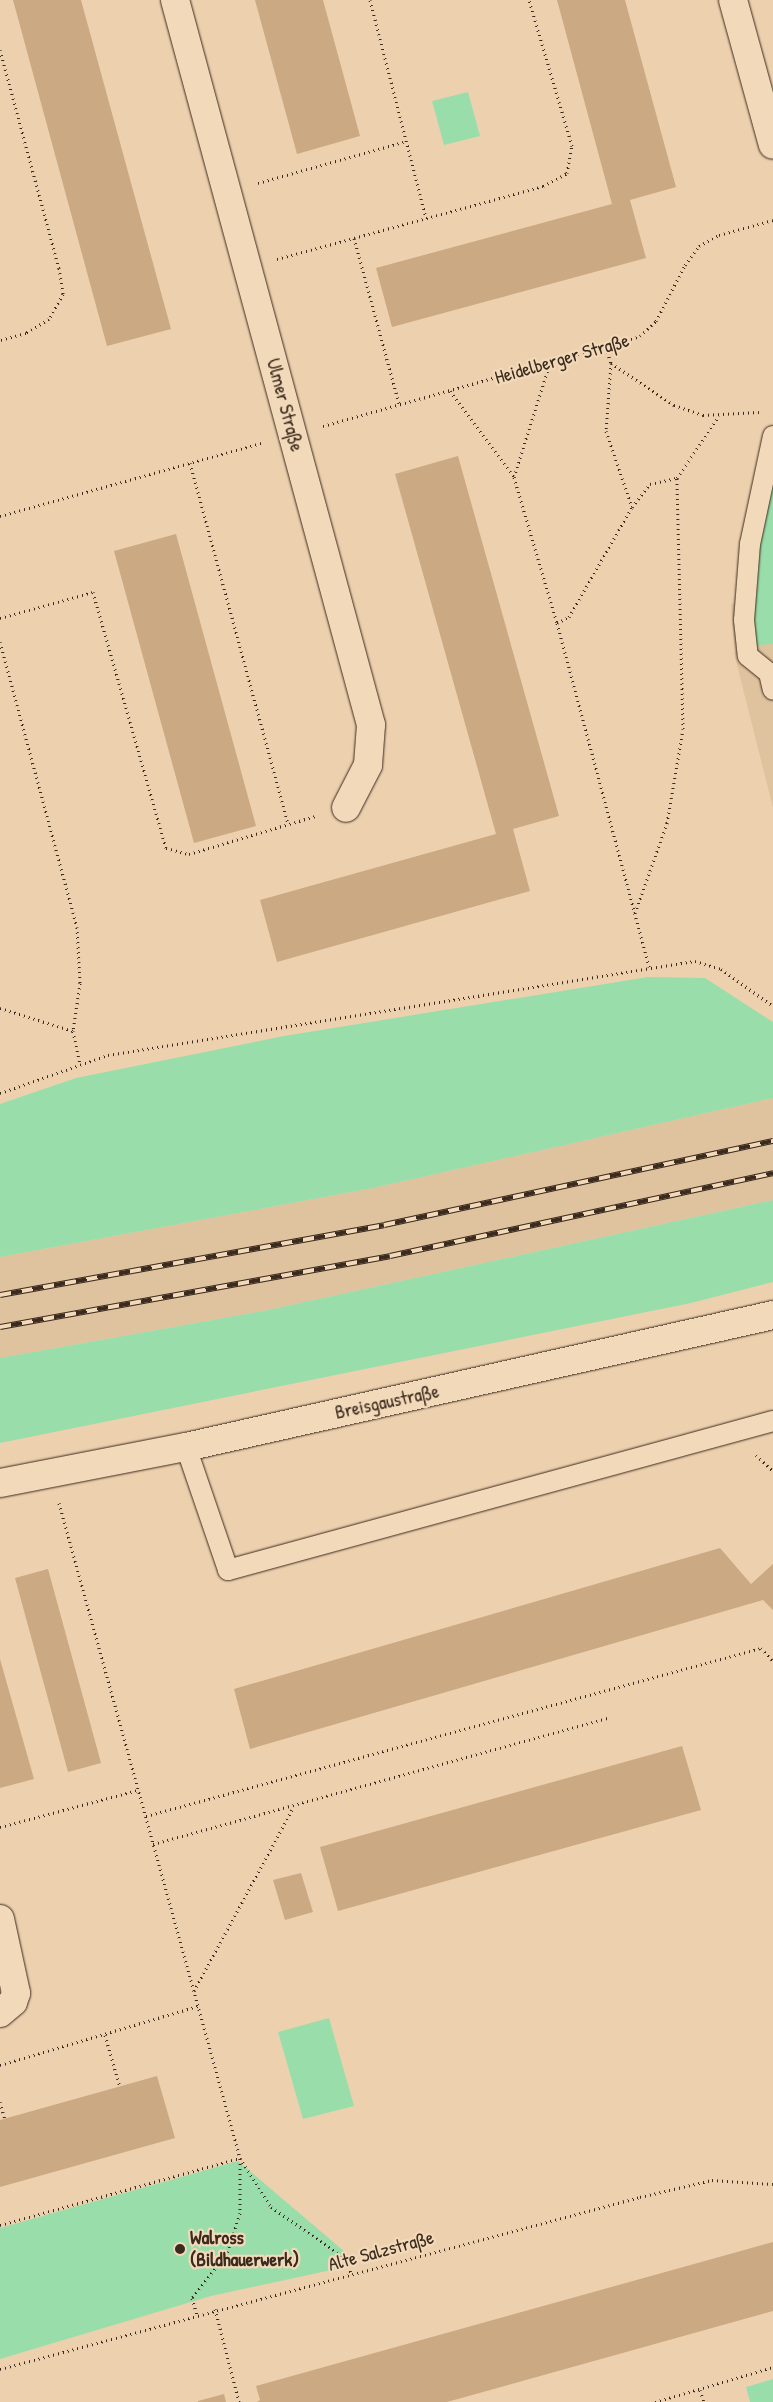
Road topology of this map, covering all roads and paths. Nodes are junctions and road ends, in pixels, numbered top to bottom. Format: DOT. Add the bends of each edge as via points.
graph roads {
  1 [pos="175,0"];
  2 [pos="370,0"];
  3 [pos="529,0"];
  4 [pos="733,0"];
  5 [pos="0,50"];
  6 [pos="406,141"];
  7 [pos="773,146"];
  8 [pos="227,192"];
  9 [pos="426,218"];
  10 [pos="773,220"];
  11 [pos="354,238"];
  12 [pos="248,267"];
  13 [pos="0,340"];
  14 [pos="606,347"];
  15 [pos="551,363"];
  16 [pos="611,363"];
  17 [pos="450,391"];
  18 [pos="399,404"];
  19 [pos="764,412"];
  20 [pos="719,416"];
  21 [pos="320,427"];
  22 [pos="773,436"];
  23 [pos="264,442"];
  24 [pos="190,463"];
  25 [pos="514,477"];
  26 [pos="677,478"];
  27 [pos="632,507"];
  28 [pos="0,516"];
  29 [pos="0,618"];
  30 [pos="557,623"];
  31 [pos="0,642"];
  32 [pos="773,690"];
  33 [pos="346,808"];
  34 [pos="635,913"];
  35 [pos="649,967"];
  36 [pos="773,1006"];
  37 [pos="0,1008"];
  38 [pos="73,1031"];
  39 [pos="80,1063"];
  40 [pos="0,1093"];
  41 [pos="773,1315"];
  42 [pos="773,1421"];
  43 [pos="186,1447"];
  44 [pos="50,1474"];
  45 [pos="0,1483"];
  46 [pos="773,1661"];
  47 [pos="608,1718"];
  48 [pos="138,1790"];
  49 [pos="294,1805"];
  50 [pos="146,1816"];
  51 [pos="0,1827"];
  52 [pos="153,1844"];
  53 [pos="0,1919"];
  54 [pos="194,1991"];
  55 [pos="198,2006"];
  56 [pos="0,2014"];
  57 [pos="105,2035"];
  58 [pos="0,2065"];
  59 [pos="120,2086"];
  60 [pos="0,2102"];
  61 [pos="5,2119"];
  62 [pos="240,2158"];
  63 [pos="773,2184"];
  64 [pos="0,2225"];
  65 [pos="351,2273"];
  66 [pos="214,2309"];
  67 [pos="197,2314"];
  68 [pos="773,2367"];
  69 [pos="0,2369"];
  70 [pos="700,2390"];
  71 [pos="239,2402"];
  72 [pos="656,2402"];
  73 [pos="704,2402"];
  1 -- 8 [label="street, Ulmer Straße"];
  2 -- 6 [label="path"];
  3 -- 9 [label="path" via="572,146 567,173 543,186"];
  4 -- 7 [label="street"];
  5 -- 13 [label="path" via="60,268 63,294 49,318 26,333"];
  6 -- 8 [label="path"];
  6 -- 9 [label="path"];
  8 -- 12 [label="street, Ulmer Straße"];
  9 -- 11 [label="path"];
  10 -- 14 [label="path, Heidelberger Straße" via="719,235 699,246 651,326 640,336"];
  11 -- 12 [label="path"];
  11 -- 18 [label="path"];
  12 -- 33 [label="street, Ulmer Straße" via="372,725 368,765"];
  14 -- 15 [label="path, Heidelberger Straße"];
  14 -- 16 [label="path"];
  15 -- 17 [label="path, Heidelberger Straße"];
  15 -- 25 [label="path"];
  16 -- 20 [label="path" via="674,405 703,415"];
  16 -- 27 [label="path" via="606,431"];
  17 -- 18 [label="path, Heidelberger Straße"];
  17 -- 25 [label="path"];
  18 -- 21 [label="path, Heidelberger Straße"];
  19 -- 20 [label="path"];
  20 -- 26 [label="path"];
  22 -- 32 [label="lane" via="750,544 744,620 748,656 768,673"];
  23 -- 24 [label="path, Ulmer Straße"];
  24 -- 28 [label="path, Ulmer Straße"];
  24 -- 29 [label="path" via="288,824 189,854 166,848 93,592"];
  25 -- 30 [label="path"];
  26 -- 27 [label="path" via="650,484"];
  26 -- 34 [label="path" via="683,729 666,823"];
  27 -- 30 [label="path" via="569,617"];
  30 -- 34 [label="path"];
  31 -- 38 [label="path" via="77,927 80,982"];
  34 -- 35 [label="path"];
  35 -- 36 [label="path" via="704,961"];
  35 -- 39 [label="path" via="108,1055"];
  37 -- 38 [label="path"];
  38 -- 39 [label="path"];
  39 -- 40 [label="path"];
  41 -- 43 [label="street, Breisgaustraße"];
  42 -- 43 [label="lane" via="228,1570"];
  43 -- 44 [label="street, Breisgaustraße"];
  44 -- 45 [label="street, Breisgaustraße"];
  44 -- 48 [label="path"];
  46 -- 50 [label="path" via="761,1648"];
  47 -- 49 [label="path"];
  48 -- 50 [label="path"];
  48 -- 51 [label="path"];
  49 -- 52 [label="path"];
  49 -- 54 [label="path"];
  50 -- 52 [label="path"];
  52 -- 54 [label="path"];
  53 -- 56 [label="street" via="16,1993 13,2002"];
  54 -- 55 [label="path"];
  55 -- 57 [label="path"];
  55 -- 62 [label="path"];
  57 -- 58 [label="path"];
  57 -- 59 [label="path"];
  60 -- 61 [label="path"];
  62 -- 64 [label="path"];
  62 -- 65 [label="path" via="271,2207 344,2257"];
  62 -- 67 [label="path" via="240,2213 227,2253 192,2298"];
  63 -- 65 [label="path, Alte Salzstraße" via="712,2180"];
  65 -- 66 [label="path, Alte Salzstraße"];
  66 -- 67 [label="path, Alte Salzstraße"];
  66 -- 71 [label="path"];
  67 -- 69 [label="path, Alte Salzstraße"];
  68 -- 70 [label="path"];
  70 -- 72 [label="path"];
  70 -- 73 [label="path"];
}
